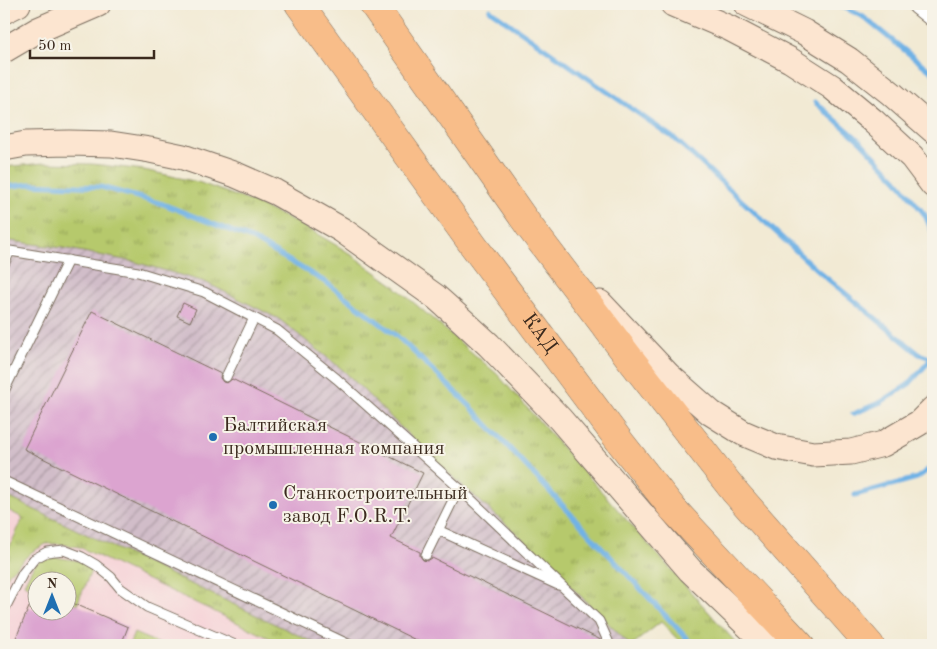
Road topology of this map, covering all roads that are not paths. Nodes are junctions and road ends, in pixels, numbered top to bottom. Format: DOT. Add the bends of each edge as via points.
graph roads {
  1 [pos="18,4"];
  2 [pos="98,4"];
  3 [pos="673,4"];
  4 [pos="747,4"];
  5 [pos="918,4"];
  6 [pos="374,5"];
  7 [pos="301,8"];
  8 [pos="4,11"];
  9 [pos="933,16"];
  10 [pos="4,50"];
  11 [pos="933,130"];
  12 [pos="4,148"];
  13 [pos="933,185"];
  14 [pos="529,226"];
  15 [pos="68,260"];
  16 [pos="4,264"];
  17 [pos="254,318"];
  18 [pos="226,377"];
  19 [pos="4,391"];
  20 [pos="933,409"];
  21 [pos="4,481"];
  22 [pos="458,488"];
  23 [pos="438,530"];
  24 [pos="426,555"];
  25 [pos="565,589"];
  26 [pos="4,610"];
  27 [pos="235,645"];
  28 [pos="350,645"];
  29 [pos="608,645"];
  30 [pos="768,645"];
  31 [pos="800,645"];
  32 [pos="870,645"];
  1 -- 8 [label="main road"];
  2 -- 10 [label="main road" via="38,30"];
  3 -- 13 [label="main road" via="790,60 832,87 912,157"];
  4 -- 11 [label="main road" via="804,32 849,60"];
  5 -- 9 [label="street"];
  6 -- 14 [label="highway"];
  7 -- 31 [label="highway, КАД" via="621,443 673,508"];
  12 -- 30 [label="main road" via="69,142 111,144 183,157 275,192 342,230 436,297 489,345 560,419 690,570"];
  14 -- 20 [label="main road" via="668,376 711,413 743,433 776,447 813,454 851,452 883,444 919,423"];
  14 -- 32 [label="highway" via="735,492"];
  15 -- 16 [label="lane" via="10,251"];
  15 -- 17 [label="lane" via="138,272 204,292"];
  15 -- 19 [label="lane"];
  17 -- 18 [label="lane"];
  17 -- 22 [label="lane" via="277,330 337,378"];
  21 -- 28 [label="lane"];
  22 -- 23 [label="lane"];
  22 -- 25 [label="lane"];
  23 -- 24 [label="lane"];
  23 -- 25 [label="lane"];
  25 -- 29 [label="lane" via="599,621"];
  26 -- 27 [label="lane" via="23,572 34,559 47,552 64,550 96,564 120,588 147,607"];
}
